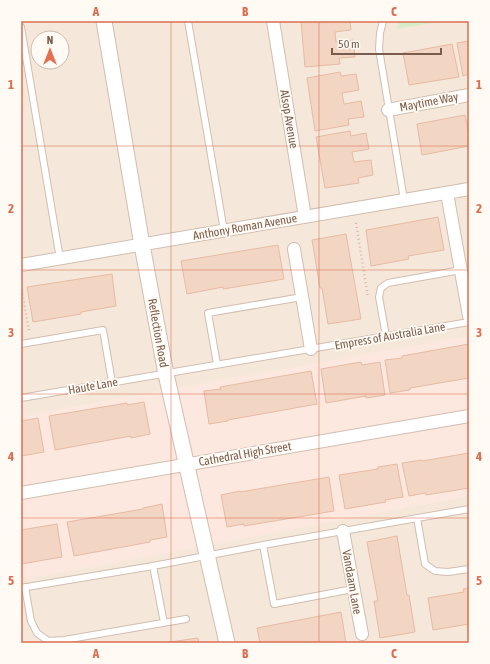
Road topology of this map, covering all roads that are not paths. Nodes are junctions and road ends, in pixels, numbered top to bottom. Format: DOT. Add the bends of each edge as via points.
graph roads {
  1 [pos="104,21"];
  2 [pos="188,21"];
  3 [pos="273,21"];
  4 [pos="383,21"];
  5 [pos="21,27"];
  6 [pos="469,95"];
  7 [pos="388,110"];
  8 [pos="469,189"];
  9 [pos="447,193"];
  10 [pos="404,200"];
  11 [pos="305,217"];
  12 [pos="224,231"];
  13 [pos="142,245"];
  14 [pos="294,249"];
  15 [pos="60,259"];
  16 [pos="21,265"];
  17 [pos="461,270"];
  18 [pos="302,297"];
  19 [pos="469,316"];
  20 [pos="469,322"];
  21 [pos="386,336"];
  22 [pos="21,344"];
  23 [pos="310,349"];
  24 [pos="217,364"];
  25 [pos="166,374"];
  26 [pos="112,382"];
  27 [pos="21,398"];
  28 [pos="469,416"];
  29 [pos="186,464"];
  30 [pos="21,493"];
  31 [pos="469,509"];
  32 [pos="417,518"];
  33 [pos="343,531"];
  34 [pos="262,545"];
  35 [pos="207,555"];
  36 [pos="153,566"];
  37 [pos="469,569"];
  38 [pos="23,588"];
  39 [pos="353,589"];
  40 [pos="186,619"];
  41 [pos="164,622"];
  42 [pos="362,634"];
  43 [pos="227,643"];
  1 -- 13 [label="street, Reflection Road"];
  2 -- 12 [label="lane"];
  3 -- 11 [label="street, Alsop Avenue"];
  4 -- 7 [label="lane" via="379,50"];
  5 -- 15 [label="lane"];
  6 -- 7 [label="street, Maytime Way"];
  7 -- 10 [label="lane"];
  8 -- 9 [label="street, Anthony Roman Avenue"];
  9 -- 10 [label="street, Anthony Roman Avenue"];
  9 -- 17 [label="street"];
  10 -- 11 [label="street, Anthony Roman Avenue"];
  11 -- 12 [label="street, Anthony Roman Avenue"];
  12 -- 13 [label="street, Anthony Roman Avenue"];
  13 -- 15 [label="street, Anthony Roman Avenue"];
  13 -- 25 [label="street, Reflection Road"];
  14 -- 18 [label="street"];
  15 -- 16 [label="street, Anthony Roman Avenue"];
  17 -- 19 [label="street"];
  17 -- 21 [label="lane" via="388,283 381,288 379,297"];
  18 -- 23 [label="street"];
  18 -- 24 [label="lane" via="208,313"];
  20 -- 21 [label="lane, Empress of Australia Lane"];
  21 -- 23 [label="lane, Empress of Australia Lane"];
  22 -- 26 [label="lane" via="103,330"];
  23 -- 24 [label="lane, Empress of Australia Lane"];
  24 -- 25 [label="lane, Empress of Australia Lane"];
  25 -- 26 [label="lane, Haute Lane"];
  25 -- 29 [label="street, Reflection Road"];
  26 -- 27 [label="lane, Haute Lane"];
  28 -- 29 [label="street, Cathedral High Street"];
  29 -- 30 [label="street, Cathedral High Street"];
  29 -- 35 [label="street, Reflection Road"];
  31 -- 32 [label="lane"];
  32 -- 33 [label="lane"];
  32 -- 37 [label="lane" via="425,564 435,571"];
  33 -- 34 [label="lane"];
  33 -- 39 [label="street, Vandaam Lane"];
  34 -- 35 [label="lane"];
  34 -- 39 [label="lane" via="274,604"];
  35 -- 36 [label="lane"];
  35 -- 43 [label="street, Reflection Road"];
  36 -- 38 [label="lane"];
  36 -- 41 [label="lane"];
  38 -- 41 [label="lane" via="31,621 37,633 48,641"];
  39 -- 42 [label="street, Vandaam Lane"];
  40 -- 41 [label="lane"];
}
